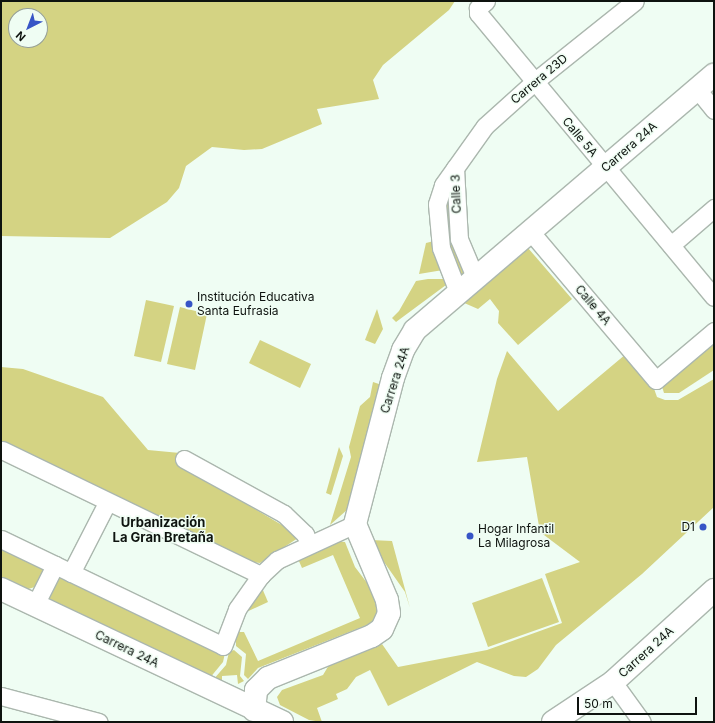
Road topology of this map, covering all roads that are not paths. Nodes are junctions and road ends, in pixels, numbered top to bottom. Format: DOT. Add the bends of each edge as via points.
graph roads {
  1 [pos="635,1"];
  2 [pos="482,7"];
  3 [pos="714,75"];
  4 [pos="534,82"];
  5 [pos="697,89"];
  6 [pos="714,110"];
  7 [pos="455,168"];
  8 [pos="605,168"];
  9 [pos="714,208"];
  10 [pos="530,231"];
  11 [pos="670,245"];
  12 [pos="475,277"];
  13 [pos="458,292"];
  14 [pos="714,297"];
  15 [pos="714,331"];
  16 [pos="2,450"];
  17 [pos="184,459"];
  18 [pos="107,502"];
  19 [pos="355,524"];
  20 [pos="1,539"];
  21 [pos="309,544"];
  22 [pos="55,565"];
  23 [pos="71,573"];
  24 [pos="261,575"];
  25 [pos="1,588"];
  26 [pos="714,590"];
  27 [pos="35,605"];
  28 [pos="613,682"];
  29 [pos="1,696"];
  30 [pos="254,710"];
  31 [pos="99,722"];
  32 [pos="282,722"];
  33 [pos="553,722"];
  34 [pos="642,722"];
  1 -- 4 [label="street, Carrera 23D"];
  2 -- 4 [label="street, Calle 5A"];
  3 -- 5 [label="street, Carrera 24A"];
  4 -- 7 [label="street, Carrera 23D" via="486,126"];
  4 -- 8 [label="street, Calle 5A"];
  5 -- 6 [label="street"];
  5 -- 8 [label="street, Carrera 24A"];
  7 -- 12 [label="street, Calle 3" via="459,239"];
  7 -- 13 [label="street, Calle 3" via="443,185 437,204 441,248"];
  8 -- 10 [label="street, Carrera 24A"];
  8 -- 11 [label="street, Calle 5A"];
  9 -- 11 [label="street"];
  10 -- 12 [label="street, Carrera 24A"];
  10 -- 15 [label="street, Calle 4A" via="656,380"];
  11 -- 14 [label="street, Calle 5A"];
  12 -- 13 [label="street, Carrera 24A"];
  13 -- 19 [label="street, Carrera 24A" via="423,321 402,350"];
  16 -- 18 [label="street"];
  17 -- 21 [label="street" via="284,514 305,534"];
  18 -- 23 [label="street"];
  18 -- 24 [label="street"];
  19 -- 21 [label="street"];
  19 -- 30 [label="street" via="388,600 389,613 382,629 372,636 268,678 256,690"];
  20 -- 22 [label="street"];
  21 -- 24 [label="street" via="277,560"];
  22 -- 23 [label="street"];
  22 -- 27 [label="street"];
  23 -- 24 [label="street" via="223,646 237,609"];
  25 -- 27 [label="street, Carrera 24A"];
  26 -- 28 [label="street, Carrera 24A"];
  27 -- 30 [label="street, Carrera 24A"];
  28 -- 33 [label="street, Carrera 24A"];
  28 -- 34 [label="street"];
  29 -- 31 [label="street"];
  30 -- 32 [label="street, Carrera 24A"];
}
